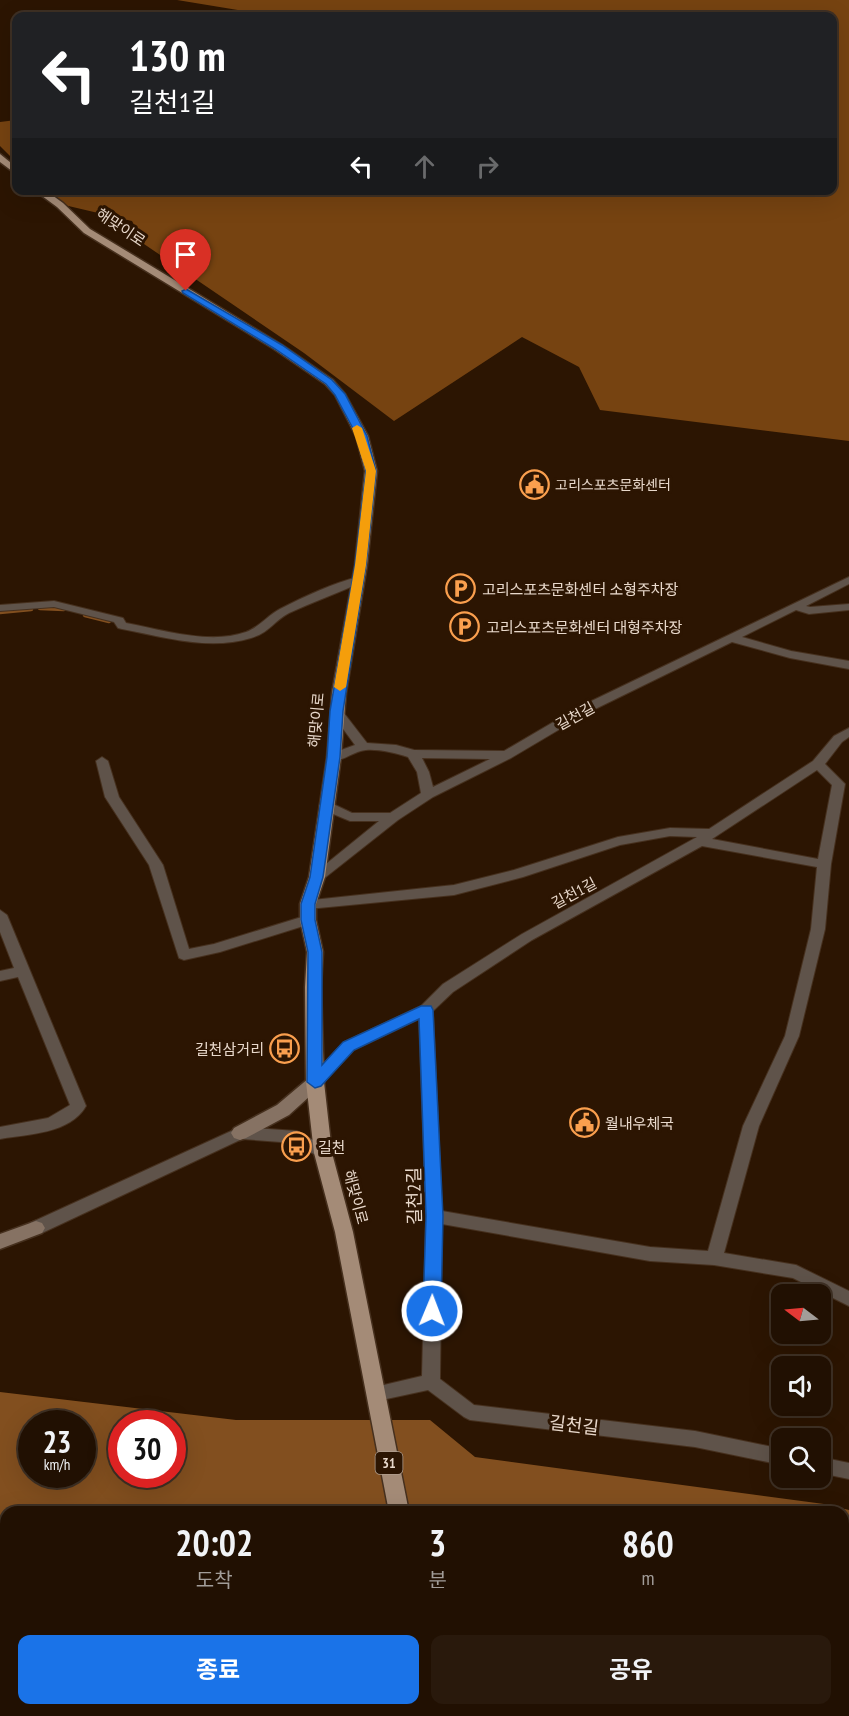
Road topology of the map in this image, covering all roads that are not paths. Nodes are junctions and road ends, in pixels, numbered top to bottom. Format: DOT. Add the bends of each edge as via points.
graph roads {
  1 [pos="0,157"];
  2 [pos="12,168"];
  3 [pos="45,195"];
  4 [pos="358,580"];
  5 [pos="849,580"];
  6 [pos="796,606"];
  7 [pos="849,607"];
  8 [pos="0,608"];
  9 [pos="732,638"];
  10 [pos="849,665"];
  11 [pos="336,711"];
  12 [pos="847,734"];
  13 [pos="363,746"];
  14 [pos="413,754"];
  15 [pos="507,755"];
  16 [pos="334,757"];
  17 [pos="102,761"];
  18 [pos="818,764"];
  19 [pos="428,794"];
  20 [pos="326,806"];
  21 [pos="393,817"];
  22 [pos="705,837"];
  23 [pos="824,864"];
  24 [pos="316,877"];
  25 [pos="308,904"];
  26 [pos="0,915"];
  27 [pos="308,920"];
  28 [pos="21,971"];
  29 [pos="0,976"];
  30 [pos="426,1010"];
  31 [pos="315,1082"];
  32 [pos="0,1133"];
  33 [pos="240,1133"];
  34 [pos="323,1154"];
  35 [pos="434,1216"];
  36 [pos="36,1228"];
  37 [pos="0,1232"];
  38 [pos="0,1242"];
  39 [pos="714,1258"];
  40 [pos="849,1299"];
  41 [pos="430,1382"];
  42 [pos="378,1403"];
  43 [pos="771,1455"];
  44 [pos="831,1467"];
  45 [pos="849,1471"];
  46 [pos="398,1506"];
  1 -- 2 [label="main road"];
  3 -- 4 [label="main road, 해맞이로 / 31" via="87,231 288,353 340,394 362,436 371,471"];
  4 -- 8 [label="street" via="282,612 276,619 233,640 191,638 122,626 119,620 54,604"];
  4 -- 11 [label="main road, 해맞이로 / 31"];
  5 -- 6 [label="street, 길천길"];
  6 -- 7 [label="street" via="808,611"];
  6 -- 9 [label="street, 길천길"];
  9 -- 10 [label="street"];
  9 -- 15 [label="street, 길천길" via="583,710"];
  11 -- 13 [label="street"];
  11 -- 16 [label="main road, 해맞이로 / 31"];
  12 -- 18 [label="street, 길천1길"];
  13 -- 14 [label="street"];
  13 -- 16 [label="street"];
  14 -- 15 [label="street"];
  14 -- 19 [label="street" via="423,772"];
  15 -- 19 [label="street, 길천길"];
  16 -- 20 [label="main road, 해맞이로 / 31"];
  17 -- 27 [label="street" via="112,797 156,865 184,955"];
  18 -- 22 [label="street, 길천1길"];
  18 -- 23 [label="street" via="838,784"];
  19 -- 21 [label="street, 길천길"];
  20 -- 21 [label="street" via="350,817"];
  20 -- 24 [label="main road, 해맞이로 / 31"];
  21 -- 24 [label="street, 길천길"];
  22 -- 23 [label="street"];
  22 -- 25 [label="street" via="670,832 618,841 454,890"];
  22 -- 30 [label="street, 길천1길" via="527,937 448,988"];
  23 -- 39 [label="street" via="818,929 792,1036 751,1126"];
  24 -- 25 [label="main road, 해맞이로 / 31"];
  25 -- 27 [label="main road, 해맞이로 / 31"];
  26 -- 28 [label="street"];
  27 -- 31 [label="main road, 해맞이로 / 31" via="315,952"];
  28 -- 29 [label="street"];
  28 -- 32 [label="street" via="78,1106 61,1120"];
  30 -- 31 [label="street, 길천1길" via="349,1046"];
  30 -- 35 [label="street, 길천2길"];
  31 -- 33 [label="street" via="283,1110"];
  31 -- 34 [label="main road, 해맞이로 / 31"];
  33 -- 34 [label="street" via="297,1137"];
  33 -- 36 [label="street"];
  34 -- 42 [label="main road, 해맞이로 / 31" via="344,1232"];
  35 -- 39 [label="street" via="650,1254"];
  35 -- 41 [label="street, 길천2길"];
  36 -- 37 [label="street"];
  36 -- 38 [label="street"];
  39 -- 40 [label="street" via="795,1272"];
  41 -- 42 [label="street"];
  41 -- 43 [label="street, 길천길" via="470,1412 695,1438"];
  42 -- 46 [label="main road, 31"];
  44 -- 45 [label="street"];
}
